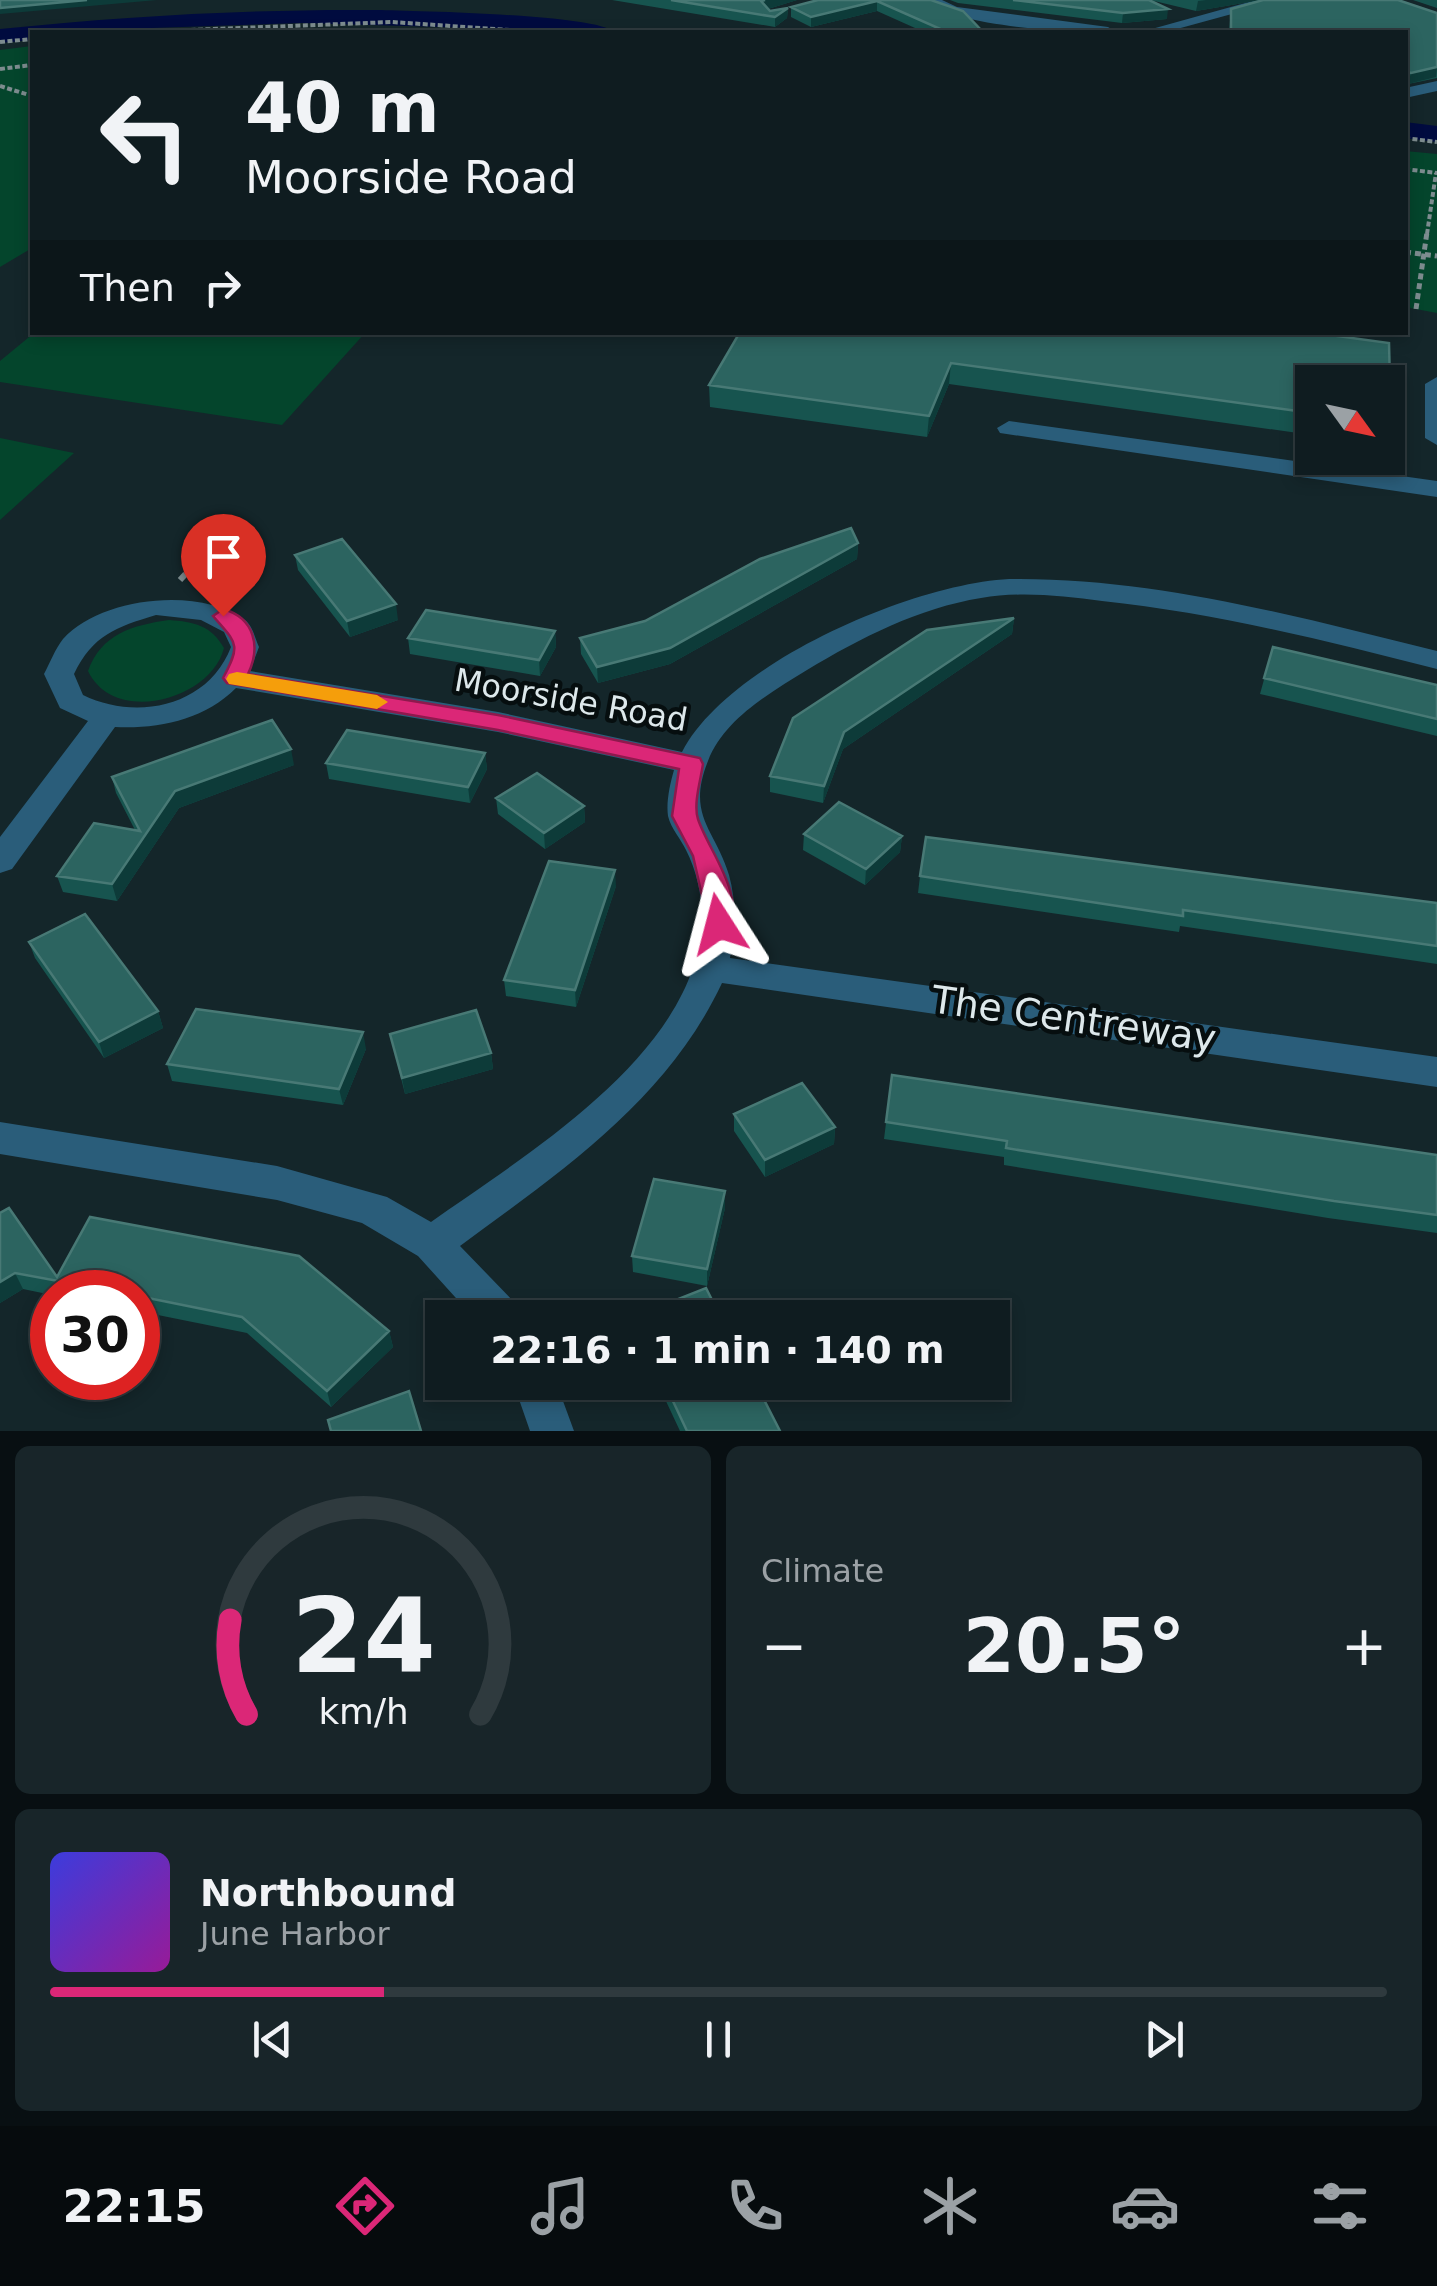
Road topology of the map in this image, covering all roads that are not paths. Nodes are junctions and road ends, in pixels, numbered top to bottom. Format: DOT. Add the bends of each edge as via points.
graph roads {
  1 [pos="928,0"];
  2 [pos="1275,0"];
  3 [pos="1160,7"];
  4 [pos="1195,20"];
  5 [pos="1091,30"];
  6 [pos="1157,30"];
  7 [pos="1437,86"];
  8 [pos="1408,92"];
  9 [pos="1437,384"];
  10 [pos="1009,428"];
  11 [pos="1437,438"];
  12 [pos="1437,488"];
  13 [pos="1437,660"];
  14 [pos="234,678"];
  15 [pos="107,717"];
  16 [pos="692,764"];
  17 [pos="0,861"];
  18 [pos="710,968"];
  19 [pos="1437,1072"];
  20 [pos="0,1138"];
  21 [pos="432,1244"];
  22 [pos="485,1300"];
  23 [pos="541,1400"];
  24 [pos="552,1431"];
  1 -- 5 [label="street" via="992,18"];
  2 -- 4 [label="street"];
  3 -- 4 [label="street"];
  4 -- 6 [label="street"];
  7 -- 8 [label="street"];
  9 -- 11 [label="street"];
  10 -- 12 [label="street"];
  13 -- 16 [label="street, Moorside Road" via="1154,597 986,589 926,602 840,637 736,706"];
  14 -- 15 [label="street" via="201,703 154,717"];
  14 -- 15 [label="street" via="247,654 242,632 223,616 155,607 109,620 74,644 60,674 71,700"];
  14 -- 16 [label="street, Moorside Road" via="498,722"];
  15 -- 17 [label="street"];
  16 -- 18 [label="street" via="684,816 717,896"];
  18 -- 19 [label="street, The Centreway"];
  18 -- 21 [label="street" via="685,1024 606,1114"];
  20 -- 21 [label="street" via="278,1183 373,1209"];
  21 -- 22 [label="street"];
  23 -- 24 [label="street"];
}
